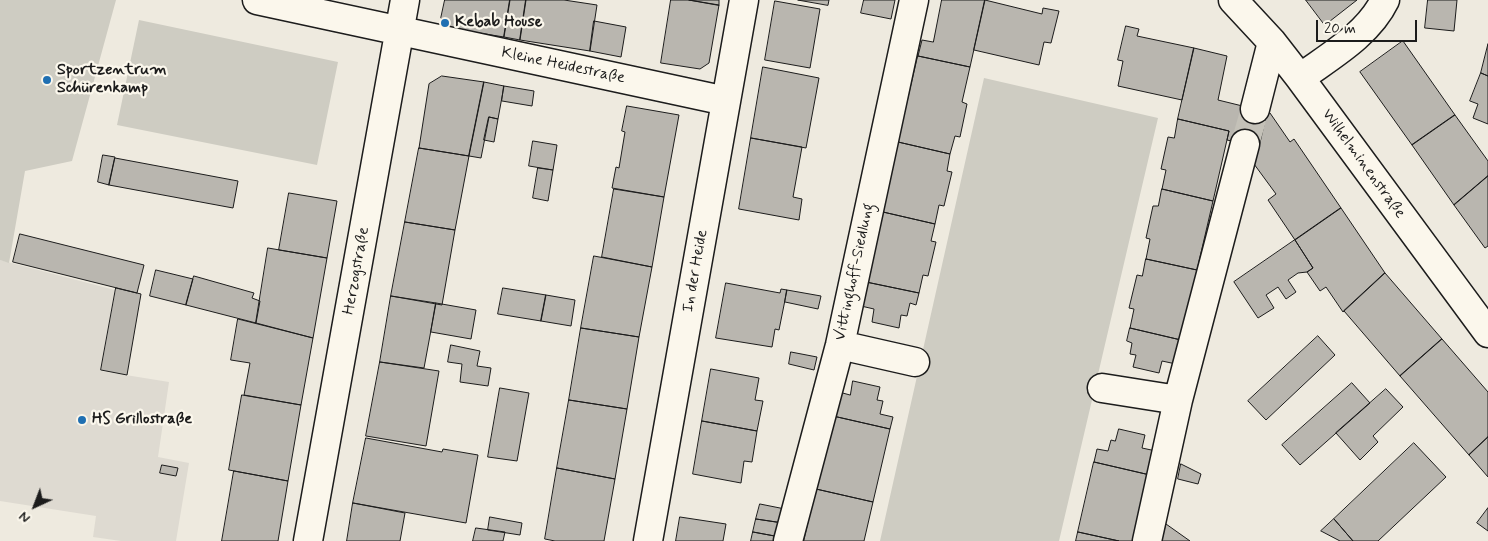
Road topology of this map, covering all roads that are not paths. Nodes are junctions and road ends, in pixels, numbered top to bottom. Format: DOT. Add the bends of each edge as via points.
graph roads {
  1 [pos="257,0"];
  2 [pos="405,0"];
  3 [pos="744,0"];
  4 [pos="914,0"];
  5 [pos="1233,0"];
  6 [pos="1385,0"];
  7 [pos="400,31"];
  8 [pos="1272,42"];
  9 [pos="1300,78"];
  10 [pos="726,101"];
  11 [pos="1254,109"];
  12 [pos="1245,144"];
  13 [pos="1488,332"];
  14 [pos="840,345"];
  15 [pos="915,362"];
  16 [pos="1102,388"];
  17 [pos="1178,400"];
  18 [pos="308,541"];
  19 [pos="648,541"];
  20 [pos="788,541"];
  21 [pos="1147,541"];
  1 -- 7 [label="street, Kleine Heidestraße"];
  2 -- 7 [label="street, Herzogstraße"];
  3 -- 10 [label="street, In der Heide"];
  4 -- 14 [label="street, Vittinghoff-Siedlung"];
  5 -- 8 [label="street, Wilhelminenstraße"];
  6 -- 9 [label="street" via="1365,28"];
  7 -- 10 [label="street, Kleine Heidestraße"];
  7 -- 18 [label="street, Herzogstraße"];
  8 -- 9 [label="street, Wilhelminenstraße"];
  8 -- 11 [label="street"];
  9 -- 13 [label="street, Wilhelminenstraße"];
  10 -- 19 [label="street, In der Heide"];
  12 -- 17 [label="street"];
  14 -- 15 [label="street"];
  14 -- 20 [label="street, Vittinghoff-Siedlung"];
  16 -- 17 [label="street"];
  17 -- 21 [label="street"];
}
